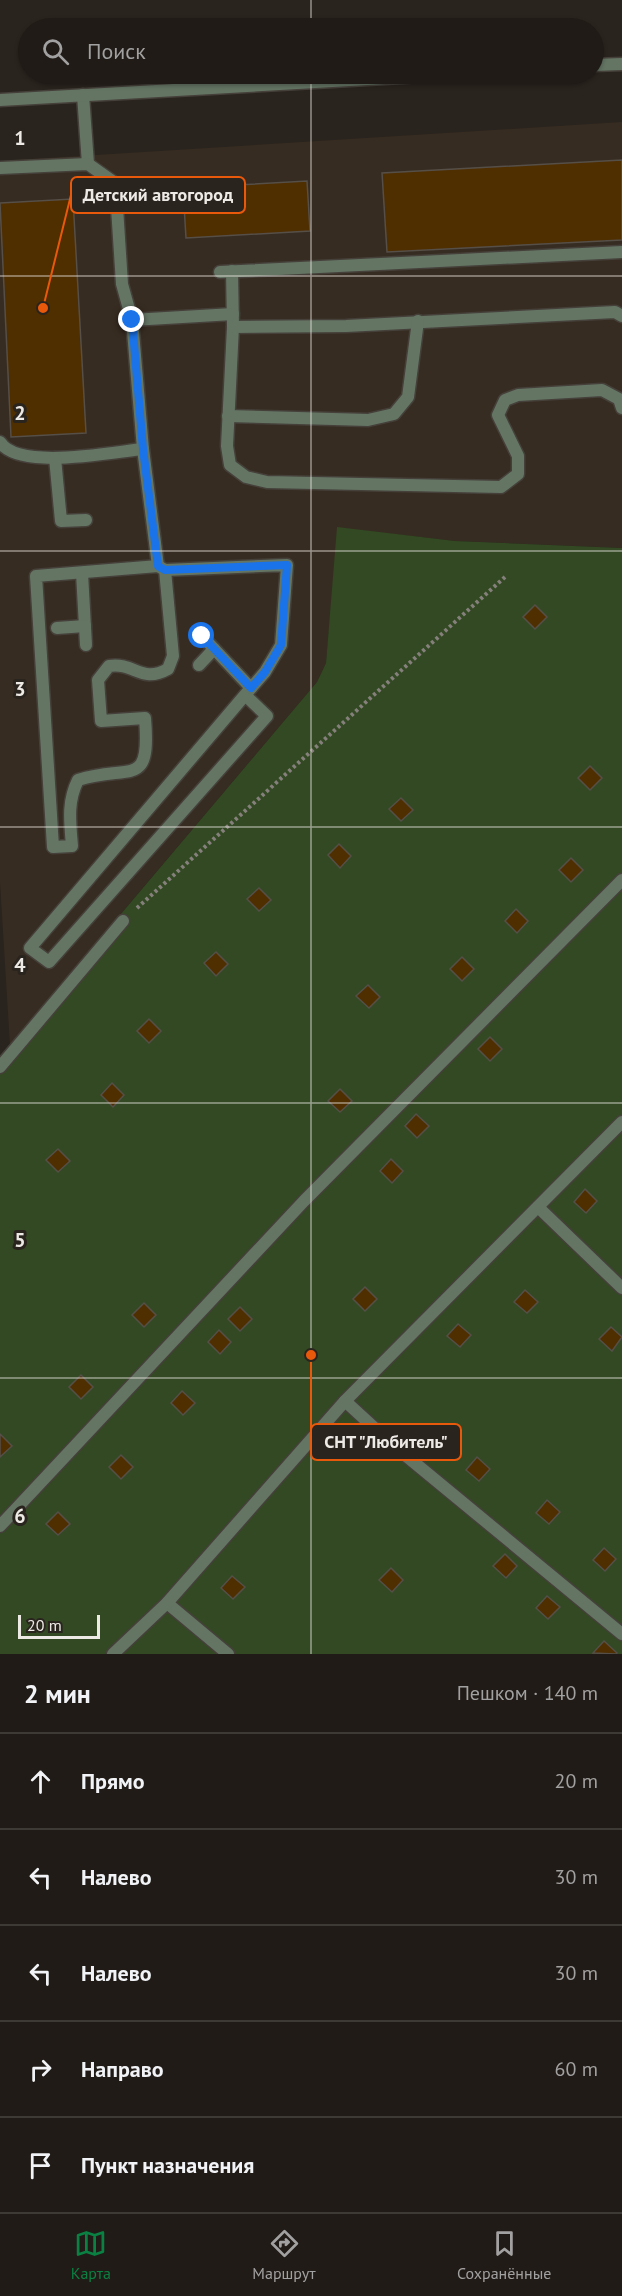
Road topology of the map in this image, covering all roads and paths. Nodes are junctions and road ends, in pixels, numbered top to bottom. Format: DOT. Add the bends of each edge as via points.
graph roads {
  1 [pos="622,64"];
  2 [pos="604,65"];
  3 [pos="278,84"];
  4 [pos="83,95"];
  5 [pos="0,100"];
  6 [pos="88,164"];
  7 [pos="0,168"];
  8 [pos="622,252"];
  9 [pos="622,316"];
  10 [pos="132,320"];
  11 [pos="233,320"];
  12 [pos="418,321"];
  13 [pos="622,408"];
  14 [pos="228,416"];
  15 [pos="0,442"];
  16 [pos="143,449"];
  17 [pos="55,458"];
  18 [pos="86,520"];
  19 [pos="162,568"];
  20 [pos="82,573"];
  21 [pos="505,577"];
  22 [pos="85,626"];
  23 [pos="57,628"];
  24 [pos="202,636"];
  25 [pos="86,645"];
  26 [pos="214,649"];
  27 [pos="199,665"];
  28 [pos="248,692"];
  29 [pos="622,880"];
  30 [pos="123,921"];
  31 [pos="0,1067"];
  32 [pos="622,1122"];
  33 [pos="538,1207"];
  34 [pos="622,1288"];
  35 [pos="345,1401"];
  36 [pos="0,1526"];
  37 [pos="167,1603"];
  38 [pos="622,1634"];
  39 [pos="113,1654"];
  40 [pos="228,1654"];
  1 -- 2 [label="street"];
  3 -- 4 [label="street"];
  4 -- 5 [label="street"];
  4 -- 6 [label="street"];
  6 -- 7 [label="street"];
  6 -- 10 [label="street" via="112,181 116,192 122,284"];
  8 -- 11 [label="street" via="226,271"];
  9 -- 12 [label="street" via="615,312"];
  10 -- 11 [label="street"];
  10 -- 16 [label="street"];
  11 -- 12 [label="street" via="346,326"];
  11 -- 14 [label="street"];
  12 -- 14 [label="street" via="408,397 394,414 368,420"];
  13 -- 14 [label="street" via="619,399 602,390 518,395 505,400 498,416 518,456 518,474 501,487 267,482 246,477 230,465"];
  15 -- 17 [label="street" via="16,454"];
  16 -- 17 [label="street"];
  16 -- 19 [label="street"];
  17 -- 18 [label="street" via="61,521"];
  19 -- 20 [label="street"];
  19 -- 20 [label="street" via="173,656 168,669 144,676 122,664 109,666 98,680 101,721 145,718 148,749 143,764 131,771 78,780 69,807 72,846 53,847 36,576"];
  19 -- 28 [label="street" via="287,565 281,645"];
  20 -- 22 [label="street"];
  21 -- 30 [label="path"];
  22 -- 23 [label="street"];
  22 -- 25 [label="street"];
  24 -- 26 [label="street"];
  26 -- 27 [label="street"];
  26 -- 28 [label="street"];
  28 -- 28 [label="street" via="199,750 30,948 49,962 267,716"];
  29 -- 36 [label="street" via="304,1202"];
  30 -- 31 [label="street"];
  32 -- 33 [label="street"];
  33 -- 34 [label="street"];
  33 -- 35 [label="street"];
  35 -- 37 [label="street"];
  35 -- 38 [label="street"];
  37 -- 39 [label="street"];
  37 -- 40 [label="street"];
}
